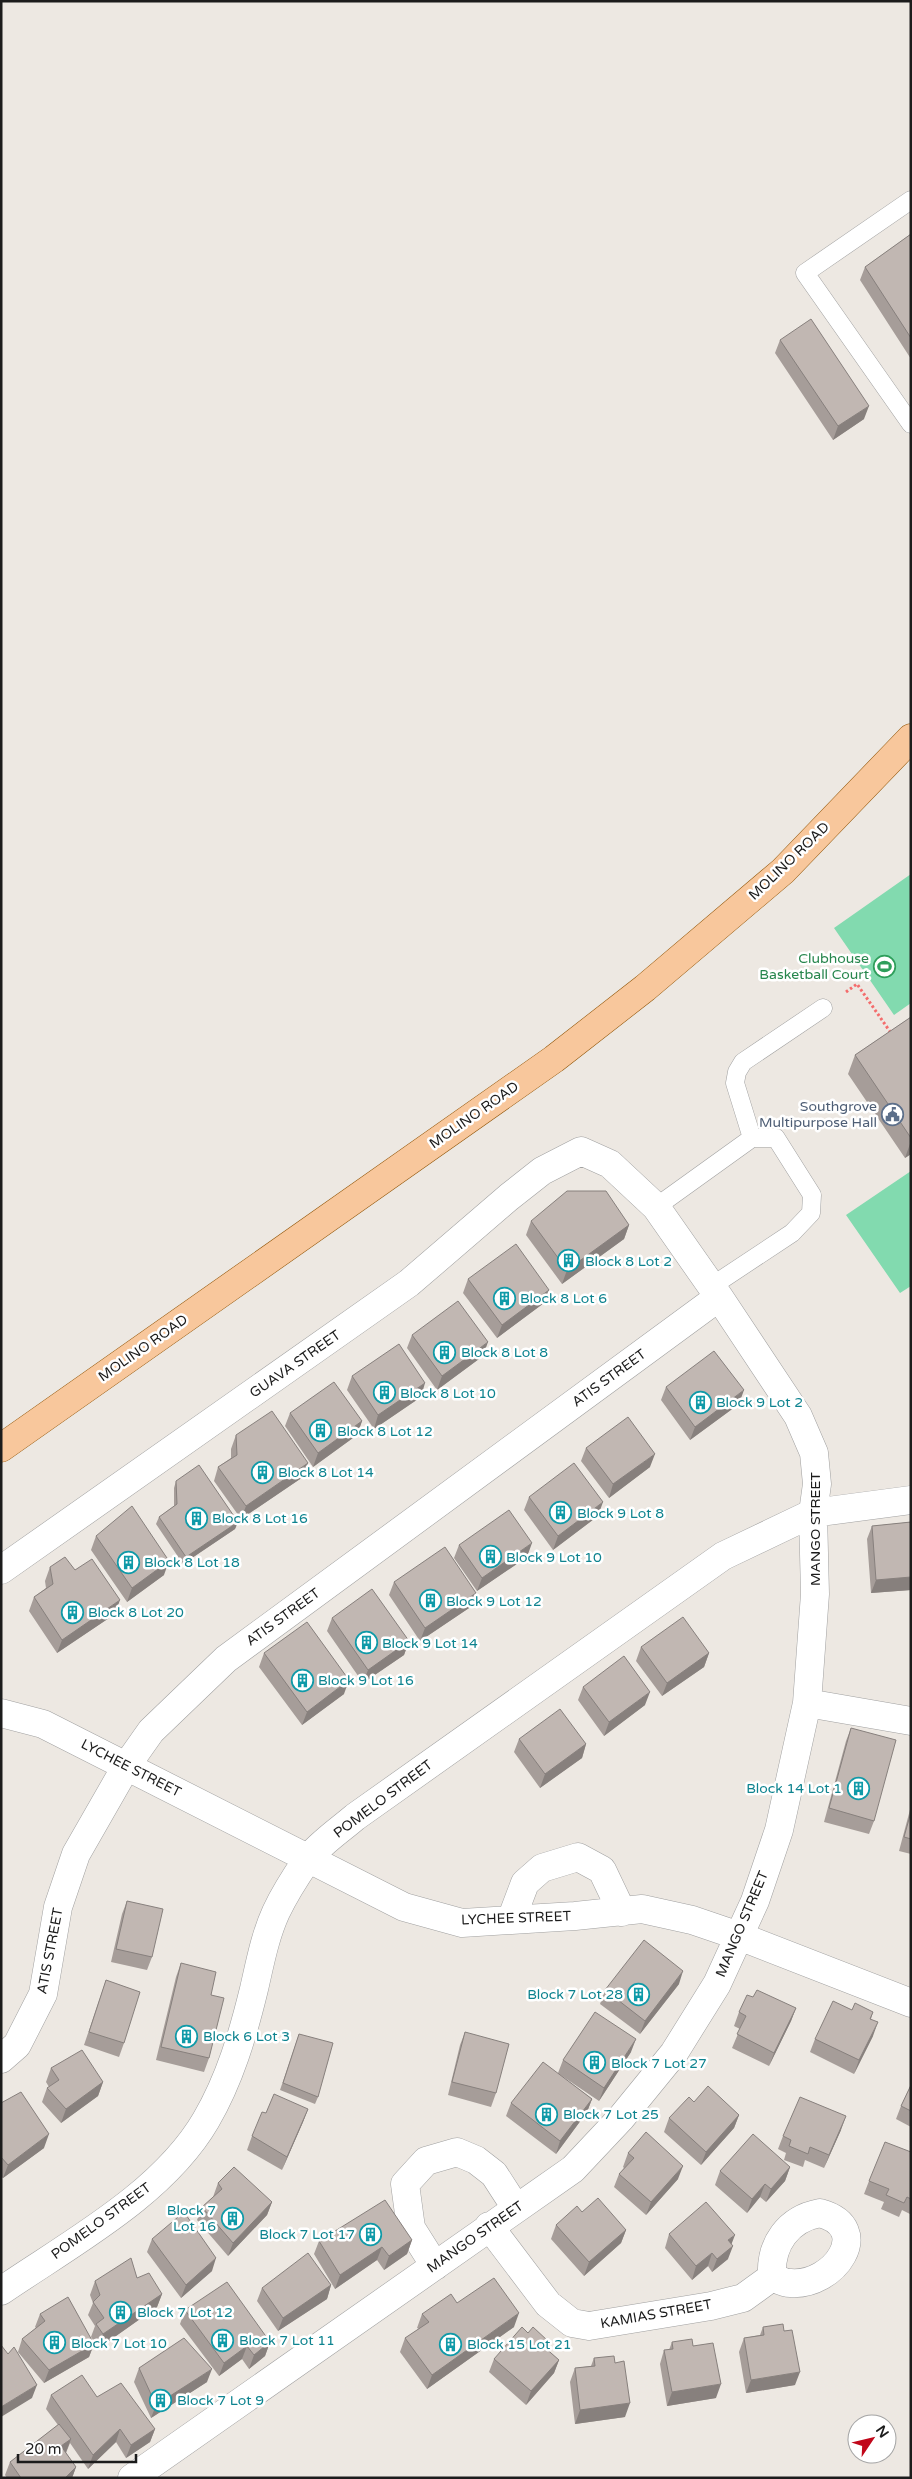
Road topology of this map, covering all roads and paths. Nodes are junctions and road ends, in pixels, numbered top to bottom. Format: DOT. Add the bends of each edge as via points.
graph roads {
  1 [pos="911,200"];
  2 [pos="911,424"];
  3 [pos="911,738"];
  4 [pos="822,1008"];
  5 [pos="898,1029"];
  6 [pos="752,1138"];
  7 [pos="581,1151"];
  8 [pos="656,1207"];
  9 [pos="716,1291"];
  10 [pos="1,1448"];
  11 [pos="911,1500"];
  12 [pos="814,1512"];
  13 [pos="1,1570"];
  14 [pos="807,1703"];
  15 [pos="1,1713"];
  16 [pos="911,1721"];
  17 [pos="127,1765"];
  18 [pos="308,1859"];
  19 [pos="622,1912"];
  20 [pos="511,1920"];
  21 [pos="739,1936"];
  22 [pos="911,2003"];
  23 [pos="1,2059"];
  24 [pos="516,2208"];
  25 [pos="489,2226"];
  26 [pos="435,2266"];
  27 [pos="772,2277"];
  28 [pos="1,2291"];
  29 [pos="132,2478"];
  1 -- 2 [label="lane" via="805,274"];
  3 -- 10 [label="main road, MOLINO ROAD" via="783,871 645,988 554,1058"];
  4 -- 5 [label="path" via="857,984 891,1034"];
  4 -- 6 [label="lane" via="743,1062 737,1072 735,1082"];
  6 -- 8 [label="lane"];
  6 -- 9 [label="lane" via="776,1138 812,1195 811,1213 792,1233"];
  7 -- 8 [label="street, MANGO STREET" via="610,1164"];
  7 -- 13 [label="street, GUAVA STREET" via="542,1171 409,1283"];
  8 -- 9 [label="street, MANGO STREET"];
  9 -- 12 [label="street, MANGO STREET" via="798,1416 814,1453 817,1484"];
  9 -- 17 [label="street, ATIS STREET" via="226,1659 150,1731"];
  11 -- 12 [label="street, POMELO STREET"];
  12 -- 14 [label="street, MANGO STREET" via="815,1594"];
  12 -- 18 [label="street, POMELO STREET" via="723,1556 355,1817"];
  14 -- 16 [label="street"];
  14 -- 21 [label="street, MANGO STREET" via="779,1830 755,1901"];
  15 -- 17 [label="street, LYCHEE STREET" via="43,1724"];
  17 -- 18 [label="street, LYCHEE STREET"];
  17 -- 23 [label="street, ATIS STREET" via="76,1854 58,1907 43,1994 17,2045"];
  18 -- 20 [label="street, LYCHEE STREET" via="404,1907 462,1923"];
  18 -- 28 [label="street, POMELO STREET" via="276,1912 263,1948 240,2043 206,2121 163,2175 135,2199"];
  19 -- 20 [label="street, LYCHEE STREET"];
  19 -- 20 [label="street" via="602,1870 578,1857 542,1868 525,1883"];
  19 -- 21 [label="street, LYCHEE STREET" via="642,1910 692,1920"];
  21 -- 22 [label="street, LYCHEE STREET"];
  21 -- 24 [label="street, MANGO STREET" via="717,1984 674,2053 621,2118 573,2169"];
  24 -- 25 [label="street, MANGO STREET"];
  24 -- 26 [label="street" via="494,2174 476,2160 457,2152 426,2161 405,2184 411,2228"];
  25 -- 26 [label="street, MANGO STREET"];
  25 -- 27 [label="street, KAMIAS STREET" via="548,2304 572,2323 589,2326 711,2306 743,2298"];
  26 -- 29 [label="street, MANGO STREET"];
}
